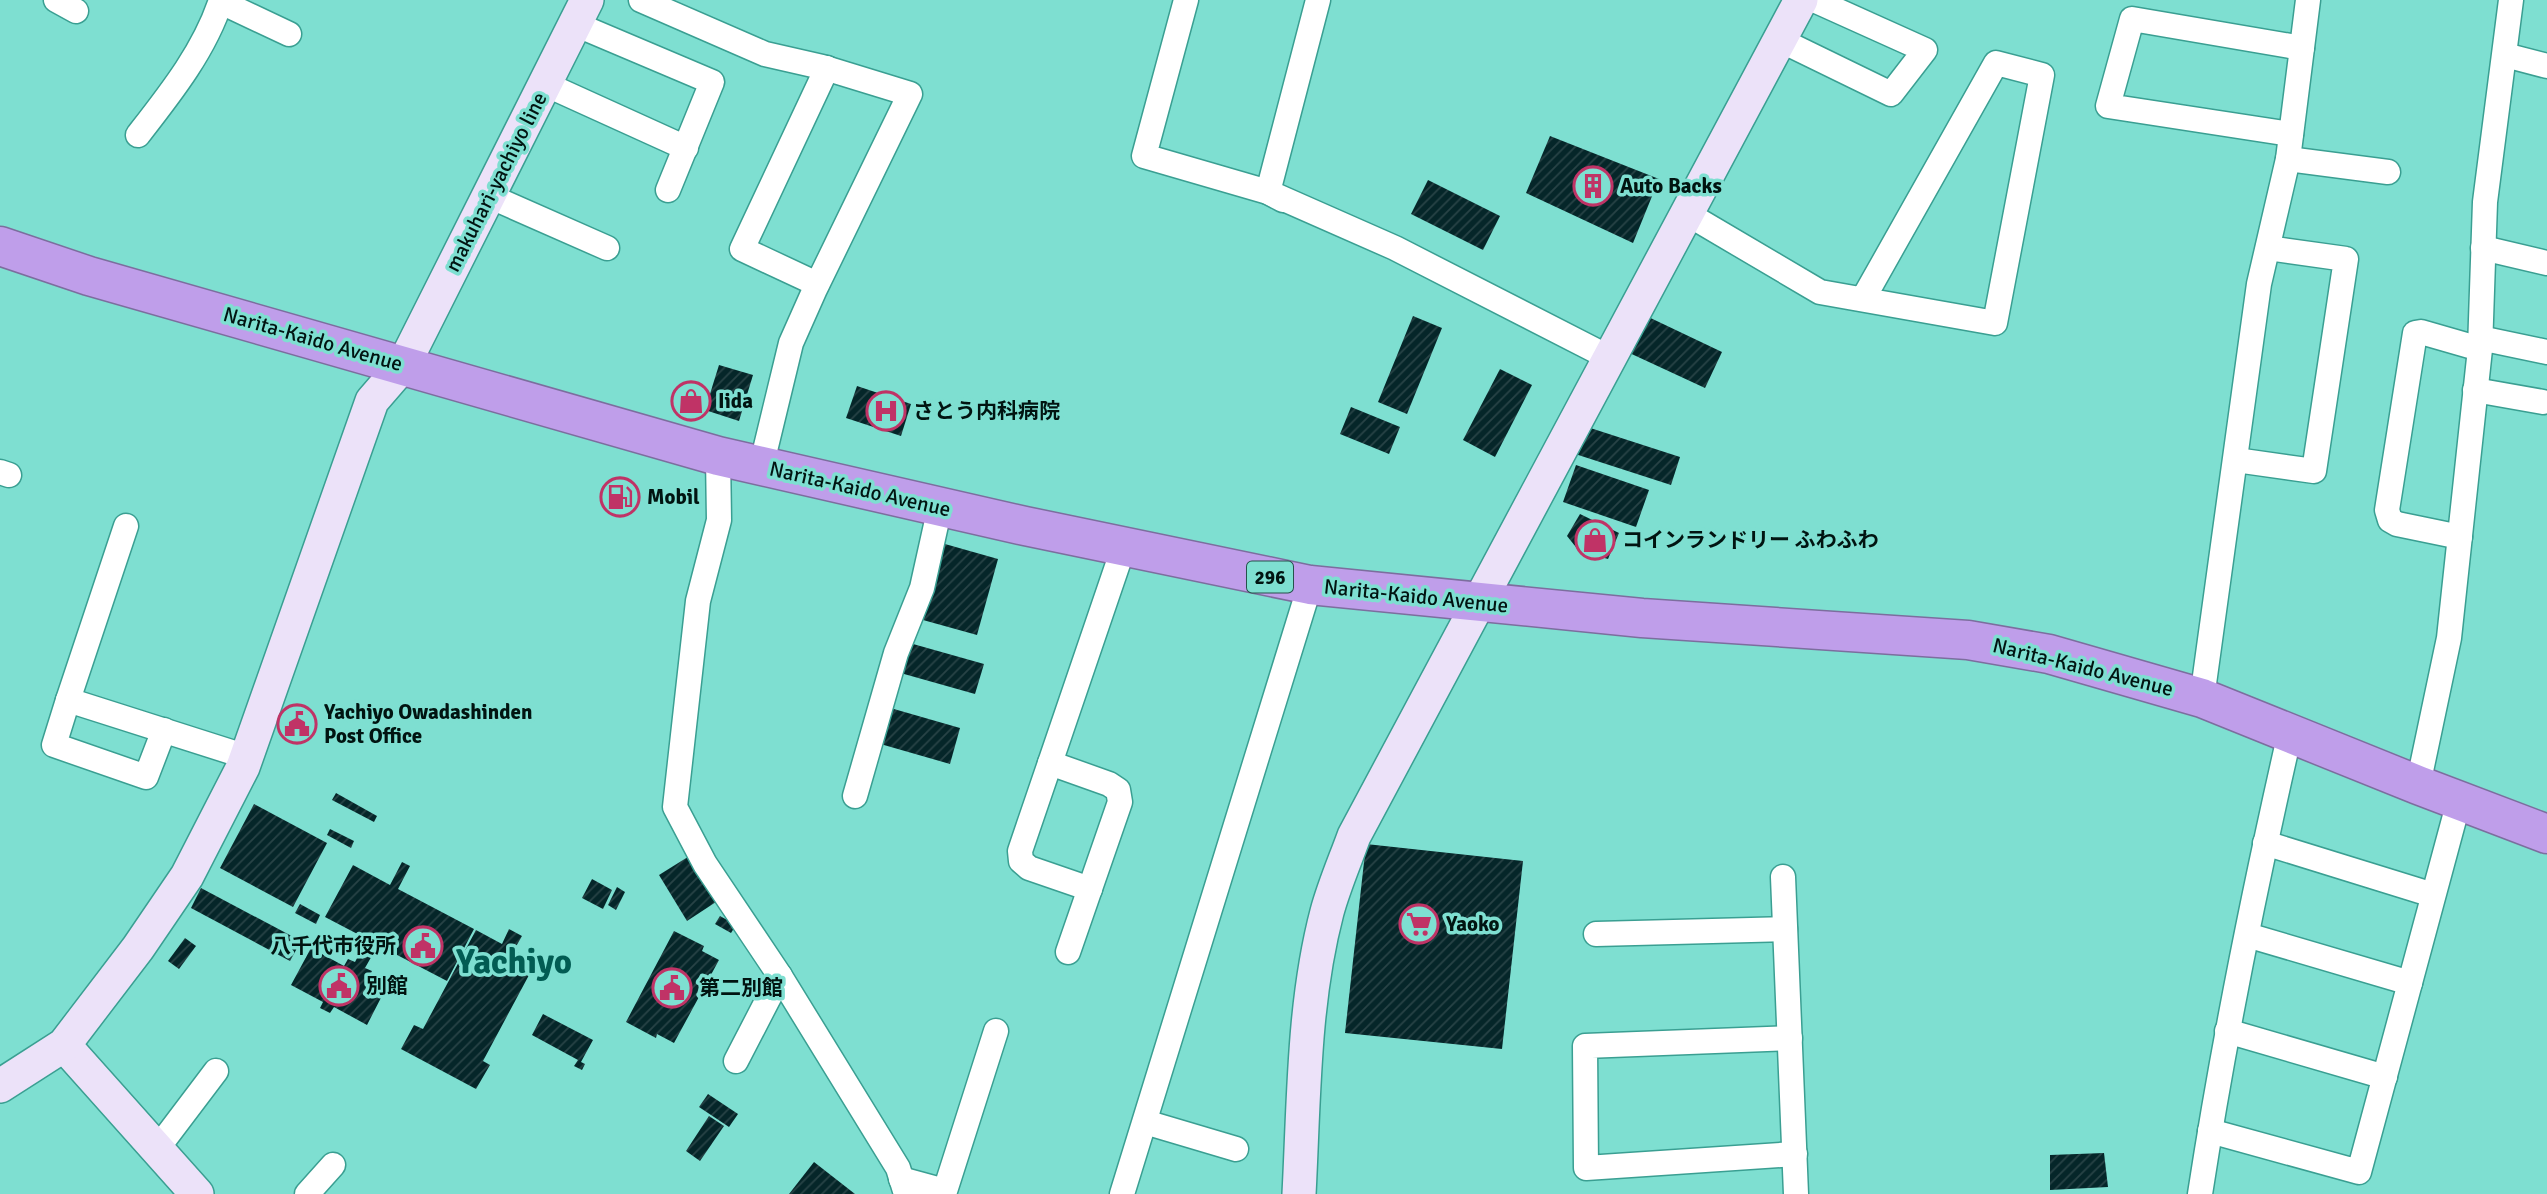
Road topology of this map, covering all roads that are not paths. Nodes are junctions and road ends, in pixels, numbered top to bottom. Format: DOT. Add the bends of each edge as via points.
graph roads {
  1 [pos="641,0"];
  2 [pos="1186,0"];
  3 [pos="1318,0"];
  4 [pos="1801,0"];
  5 [pos="1814,0"];
  6 [pos="2308,0"];
  7 [pos="2511,0"];
  8 [pos="221,1"];
  9 [pos="581,12"];
  10 [pos="289,34"];
  11 [pos="1780,40"];
  12 [pos="2302,48"];
  13 [pos="2505,55"];
  14 [pos="2547,66"];
  15 [pos="827,68"];
  16 [pos="545,84"];
  17 [pos="2291,134"];
  18 [pos="138,135"];
  19 [pos="685,148"];
  20 [pos="2288,159"];
  21 [pos="2388,172"];
  22 [pos="668,190"];
  23 [pos="1268,192"];
  24 [pos="489,195"];
  25 [pos="1686,212"];
  26 [pos="0,246"];
  27 [pos="607,248"];
  28 [pos="2268,248"];
  29 [pos="2483,248"];
  30 [pos="2547,263"];
  31 [pos="817,284"];
  32 [pos="1863,299"];
  33 [pos="2480,343"];
  34 [pos="2547,352"];
  35 [pos="1608,357"];
  36 [pos="404,365"];
  37 [pos="2475,390"];
  38 [pos="2543,402"];
  39 [pos="718,456"];
  40 [pos="2236,460"];
  41 [pos="761,467"];
  42 [pos="940,507"];
  43 [pos="126,526"];
  44 [pos="2460,537"];
  45 [pos="1124,547"];
  46 [pos="1310,585"];
  47 [pos="1477,602"];
  48 [pos="2202,698"];
  49 [pos="68,700"];
  50 [pos="164,730"];
  51 [pos="2290,733"];
  52 [pos="247,757"];
  53 [pos="1050,762"];
  54 [pos="2418,785"];
  55 [pos="855,796"];
  56 [pos="2459,801"];
  57 [pos="2547,834"];
  58 [pos="2265,843"];
  59 [pos="1783,877"];
  60 [pos="1090,889"];
  61 [pos="2433,895"];
  62 [pos="1785,929"];
  63 [pos="1597,934"];
  64 [pos="2247,935"];
  65 [pos="1068,952"];
  66 [pos="780,976"];
  67 [pos="2410,983"];
  68 [pos="996,1031"];
  69 [pos="2227,1031"];
  70 [pos="1790,1038"];
  71 [pos="64,1045"];
  72 [pos="736,1061"];
  73 [pos="216,1071"];
  74 [pos="8,1074"];
  75 [pos="2385,1077"];
  76 [pos="1144,1122"];
  77 [pos="2210,1131"];
  78 [pos="157,1149"];
  79 [pos="1236,1149"];
  80 [pos="1795,1154"];
  81 [pos="334,1165"];
  82 [pos="904,1187"];
  83 [pos="197,1194"];
  84 [pos="307,1194"];
  85 [pos="1122,1194"];
  86 [pos="1299,1194"];
  87 [pos="1796,1194"];
  88 [pos="2200,1194"];
  1 -- 15 [label="street" via="765,54"];
  2 -- 23 [label="street" via="1144,156"];
  3 -- 23 [label="street"];
  4 -- 11 [label="street"];
  5 -- 11 [label="street" via="1925,50 1891,94"];
  6 -- 12 [label="street"];
  7 -- 13 [label="street"];
  8 -- 10 [label="street"];
  8 -- 18 [label="street" via="174,89"];
  9 -- 16 [label="street, makuhari-yachiyo line"];
  9 -- 19 [label="street" via="712,82"];
  11 -- 25 [label="street"];
  12 -- 17 [label="street"];
  12 -- 17 [label="street" via="2132,19 2108,106"];
  13 -- 14 [label="street"];
  13 -- 29 [label="street"];
  15 -- 31 [label="street" via="742,249"];
  15 -- 31 [label="street" via="910,94"];
  16 -- 19 [label="street"];
  16 -- 24 [label="street, makuhari-yachiyo line"];
  17 -- 20 [label="street"];
  19 -- 22 [label="street"];
  20 -- 21 [label="street"];
  20 -- 28 [label="street"];
  23 -- 35 [label="street" via="1395,248"];
  24 -- 27 [label="street"];
  24 -- 36 [label="street, makuhari-yachiyo line"];
  25 -- 32 [label="street" via="1820,292"];
  25 -- 35 [label="street"];
  26 -- 36 [label="highway, Narita-Kaido Avenue / 296" via="89,276"];
  28 -- 40 [label="street" via="2259,284"];
  28 -- 40 [label="street" via="2346,259 2314,471"];
  29 -- 30 [label="street"];
  29 -- 33 [label="street"];
  31 -- 41 [label="street" via="791,343"];
  32 -- 32 [label="street" via="1995,323 2042,75 1996,63"];
  33 -- 34 [label="street"];
  33 -- 37 [label="street"];
  33 -- 44 [label="street" via="2415,333 2387,510 2397,524"];
  35 -- 47 [label="street"];
  36 -- 39 [label="highway, Narita-Kaido Avenue / 296"];
  36 -- 52 [label="street, makuhari-yachiyo line" via="372,401"];
  37 -- 38 [label="street"];
  37 -- 44 [label="street"];
  39 -- 41 [label="highway, Narita-Kaido Avenue / 296"];
  39 -- 66 [label="street" via="719,520 696,614 675,807 705,864"];
  40 -- 48 [label="street"];
  41 -- 42 [label="highway, Narita-Kaido Avenue / 296"];
  42 -- 45 [label="highway, Narita-Kaido Avenue / 296"];
  42 -- 55 [label="street" via="922,588 896,653"];
  43 -- 49 [label="street"];
  44 -- 54 [label="street" via="2449,638"];
  45 -- 46 [label="highway, Narita-Kaido Avenue / 296"];
  45 -- 53 [label="street"];
  46 -- 47 [label="highway, Narita-Kaido Avenue / 296"];
  46 -- 76 [label="street"];
  47 -- 48 [label="highway, Narita-Kaido Avenue / 296" via="1968,640 2049,654"];
  47 -- 86 [label="street" via="1354,836 1328,911 1307,1043"];
  48 -- 51 [label="highway, Narita-Kaido Avenue / 296"];
  49 -- 50 [label="street"];
  49 -- 50 [label="street" via="54,745 146,778"];
  50 -- 52 [label="street"];
  51 -- 54 [label="highway, Narita-Kaido Avenue / 296"];
  51 -- 58 [label="street"];
  52 -- 71 [label="street, makuhari-yachiyo line" via="187,876"];
  53 -- 60 [label="street" via="1118,790 1121,802"];
  53 -- 60 [label="street" via="1020,850 1021,861"];
  54 -- 56 [label="highway, Narita-Kaido Avenue / 296"];
  56 -- 57 [label="highway, Narita-Kaido Avenue / 296"];
  56 -- 61 [label="street"];
  58 -- 61 [label="street"];
  58 -- 64 [label="street"];
  59 -- 62 [label="street"];
  60 -- 65 [label="street"];
  61 -- 67 [label="street"];
  62 -- 63 [label="street"];
  62 -- 70 [label="street"];
  64 -- 67 [label="street"];
  64 -- 69 [label="street"];
  66 -- 72 [label="street"];
  66 -- 82 [label="street" via="891,1157"];
  67 -- 75 [label="street"];
  68 -- 82 [label="street" via="945,1191"];
  69 -- 75 [label="street"];
  69 -- 77 [label="street"];
  70 -- 80 [label="street"];
  70 -- 80 [label="street" via="1585,1046 1586,1168"];
  71 -- 74 [label="street, makuhari-yachiyo line"];
  71 -- 78 [label="street"];
  73 -- 78 [label="street"];
  75 -- 77 [label="street" via="2359,1171"];
  76 -- 79 [label="street"];
  76 -- 85 [label="street"];
  77 -- 88 [label="street"];
  78 -- 83 [label="street"];
  80 -- 87 [label="street"];
  81 -- 84 [label="street"];
}
